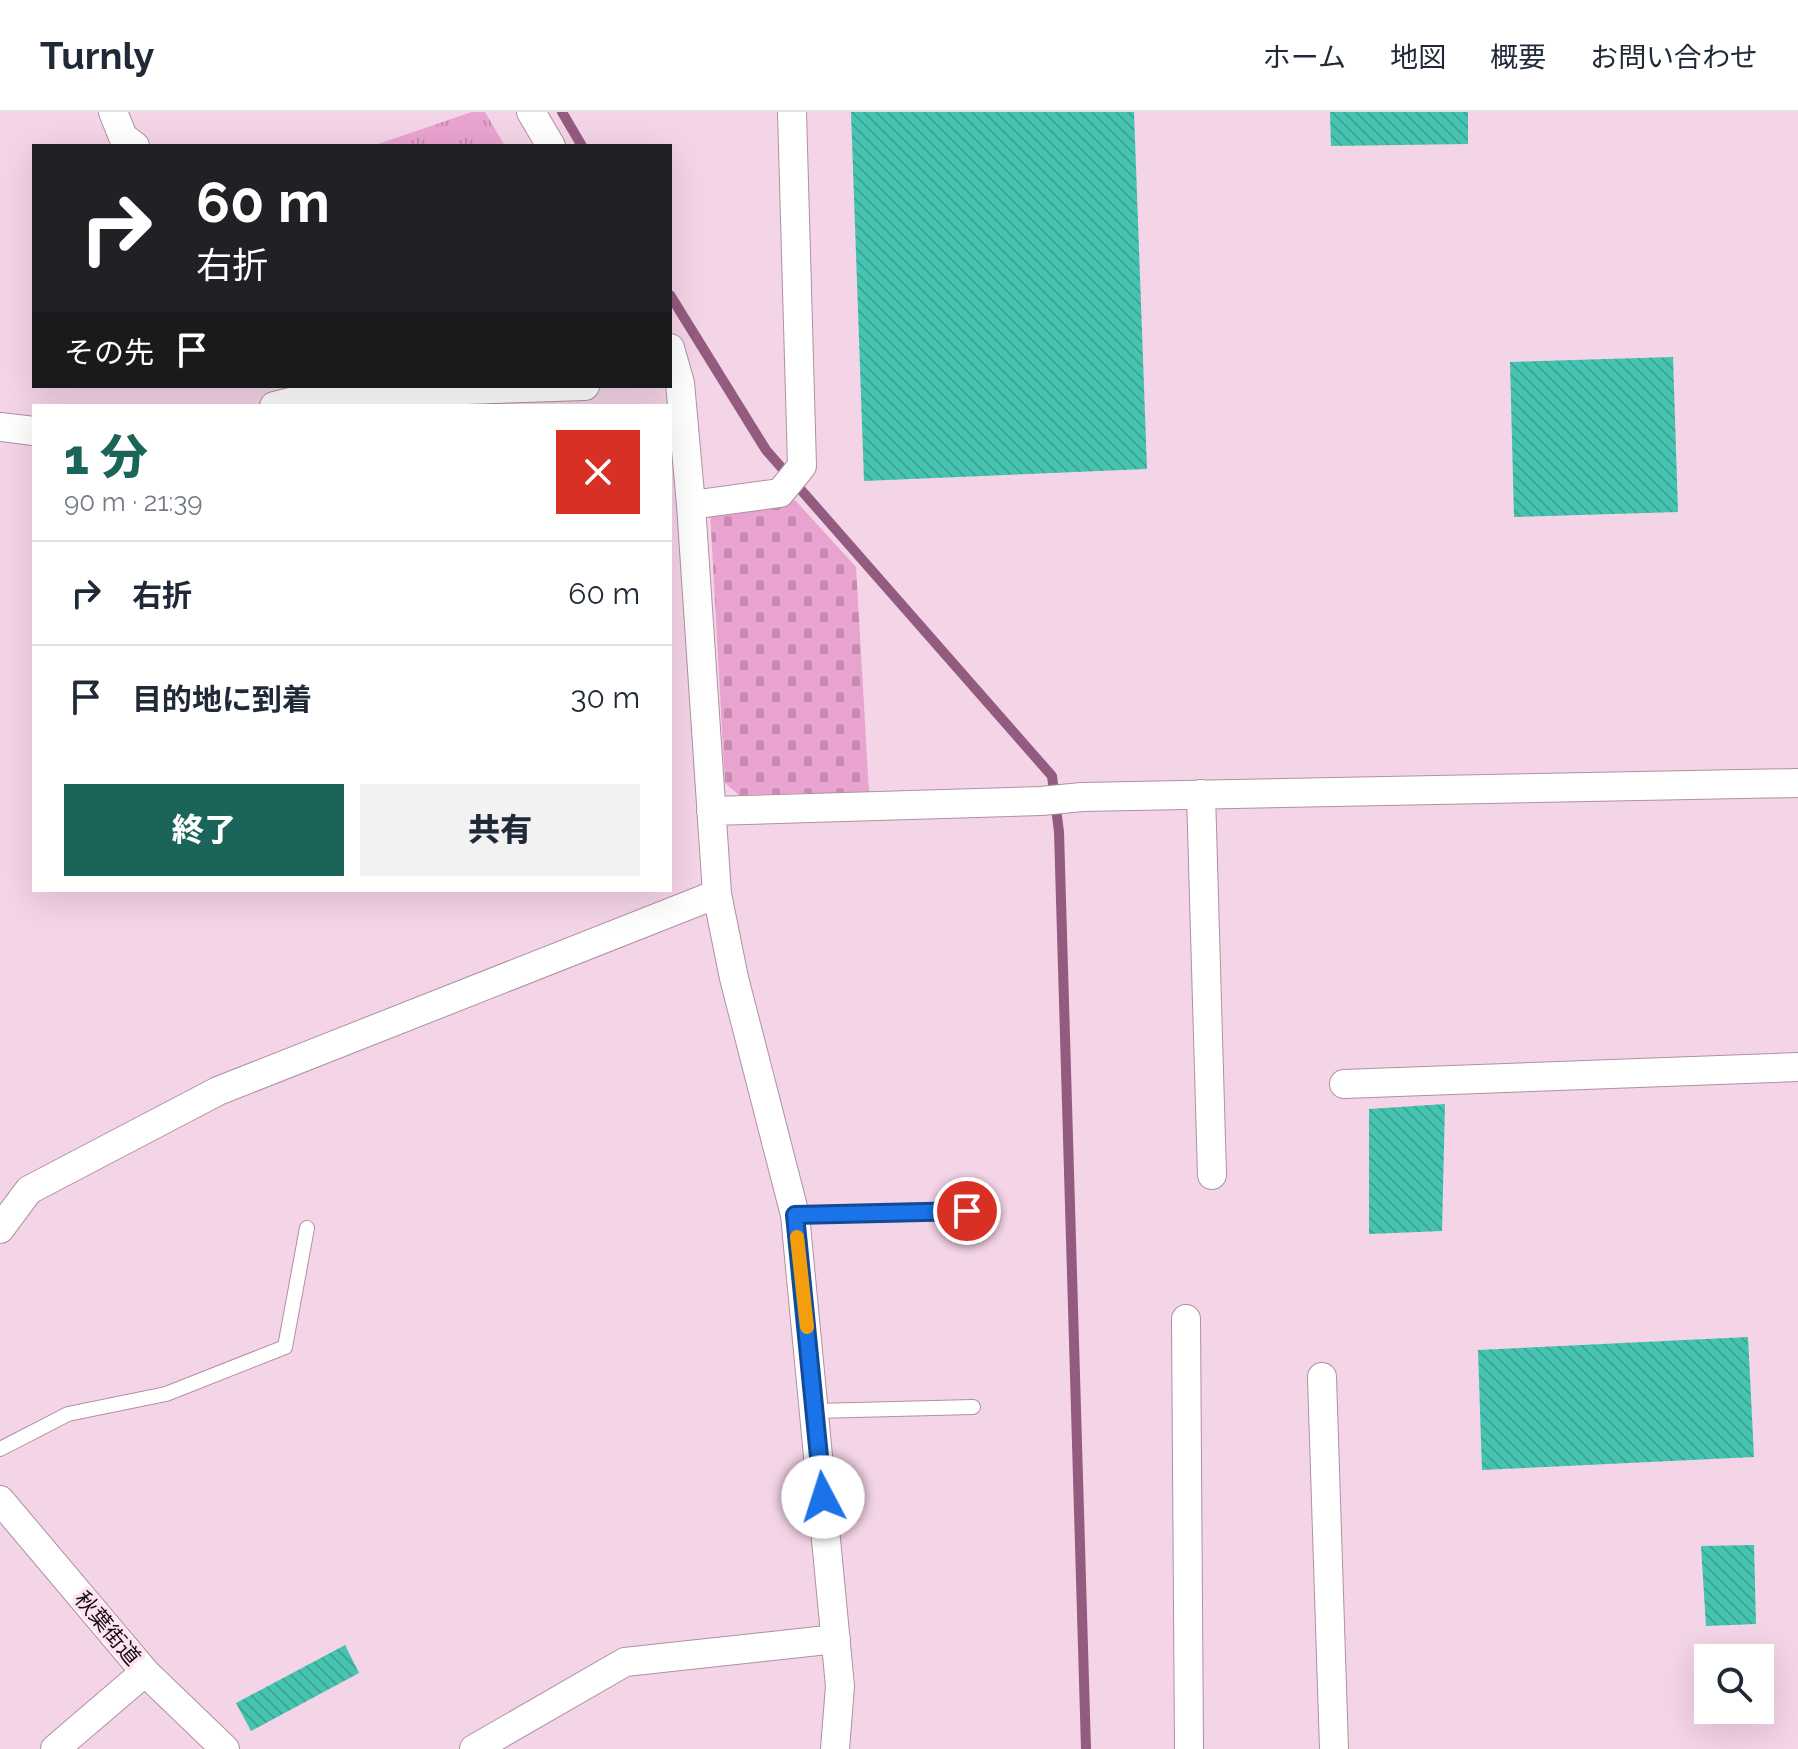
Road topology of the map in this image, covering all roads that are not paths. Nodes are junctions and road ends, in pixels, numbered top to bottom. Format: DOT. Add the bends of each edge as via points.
graph roads {
  1 [pos="113,112"];
  2 [pos="531,112"];
  3 [pos="792,112"];
  4 [pos="132,144"];
  5 [pos="550,144"];
  6 [pos="672,362"];
  7 [pos="675,383"];
  8 [pos="530,388"];
  9 [pos="311,396"];
  10 [pos="281,404"];
  11 [pos="0,427"];
  12 [pos="32,431"];
  13 [pos="691,505"];
  14 [pos="1798,783"];
  15 [pos="1201,794"];
  16 [pos="711,811"];
  17 [pos="717,894"];
  18 [pos="1798,1067"];
  19 [pos="1344,1084"];
  20 [pos="1212,1175"];
  21 [pos="967,1211"];
  22 [pos="795,1215"];
  23 [pos="307,1228"];
  24 [pos="0,1229"];
  25 [pos="1186,1319"];
  26 [pos="1322,1377"];
  27 [pos="973,1407"];
  28 [pos="815,1411"];
  29 [pos="0,1449"];
  30 [pos="0,1500"];
  31 [pos="836,1639"];
  32 [pos="145,1672"];
  33 [pos="55,1749"];
  34 [pos="225,1749"];
  35 [pos="474,1749"];
  36 [pos="835,1749"];
  37 [pos="1189,1749"];
  38 [pos="1334,1749"];
  1 -- 4 [label="street" via="123,137"];
  2 -- 5 [label="street"];
  3 -- 13 [label="street" via="802,466 789,483"];
  6 -- 7 [label="street"];
  7 -- 13 [label="street"];
  8 -- 9 [label="street"];
  9 -- 10 [label="street"];
  11 -- 12 [label="street"];
  13 -- 16 [label="street"];
  14 -- 15 [label="street"];
  15 -- 16 [label="street"];
  15 -- 20 [label="street"];
  16 -- 17 [label="street"];
  17 -- 22 [label="street"];
  17 -- 24 [label="street" via="218,1091 29,1190"];
  18 -- 19 [label="street"];
  21 -- 22 [label="lane"];
  22 -- 28 [label="street"];
  23 -- 29 [label="lane" via="285,1347 166,1394 68,1414"];
  25 -- 37 [label="street"];
  26 -- 38 [label="street"];
  27 -- 28 [label="lane"];
  28 -- 31 [label="street"];
  30 -- 32 [label="street, 秋葉街道"];
  31 -- 35 [label="street" via="625,1662"];
  31 -- 36 [label="street" via="840,1686"];
  32 -- 33 [label="street"];
  32 -- 34 [label="street, 秋葉街道"];
}
